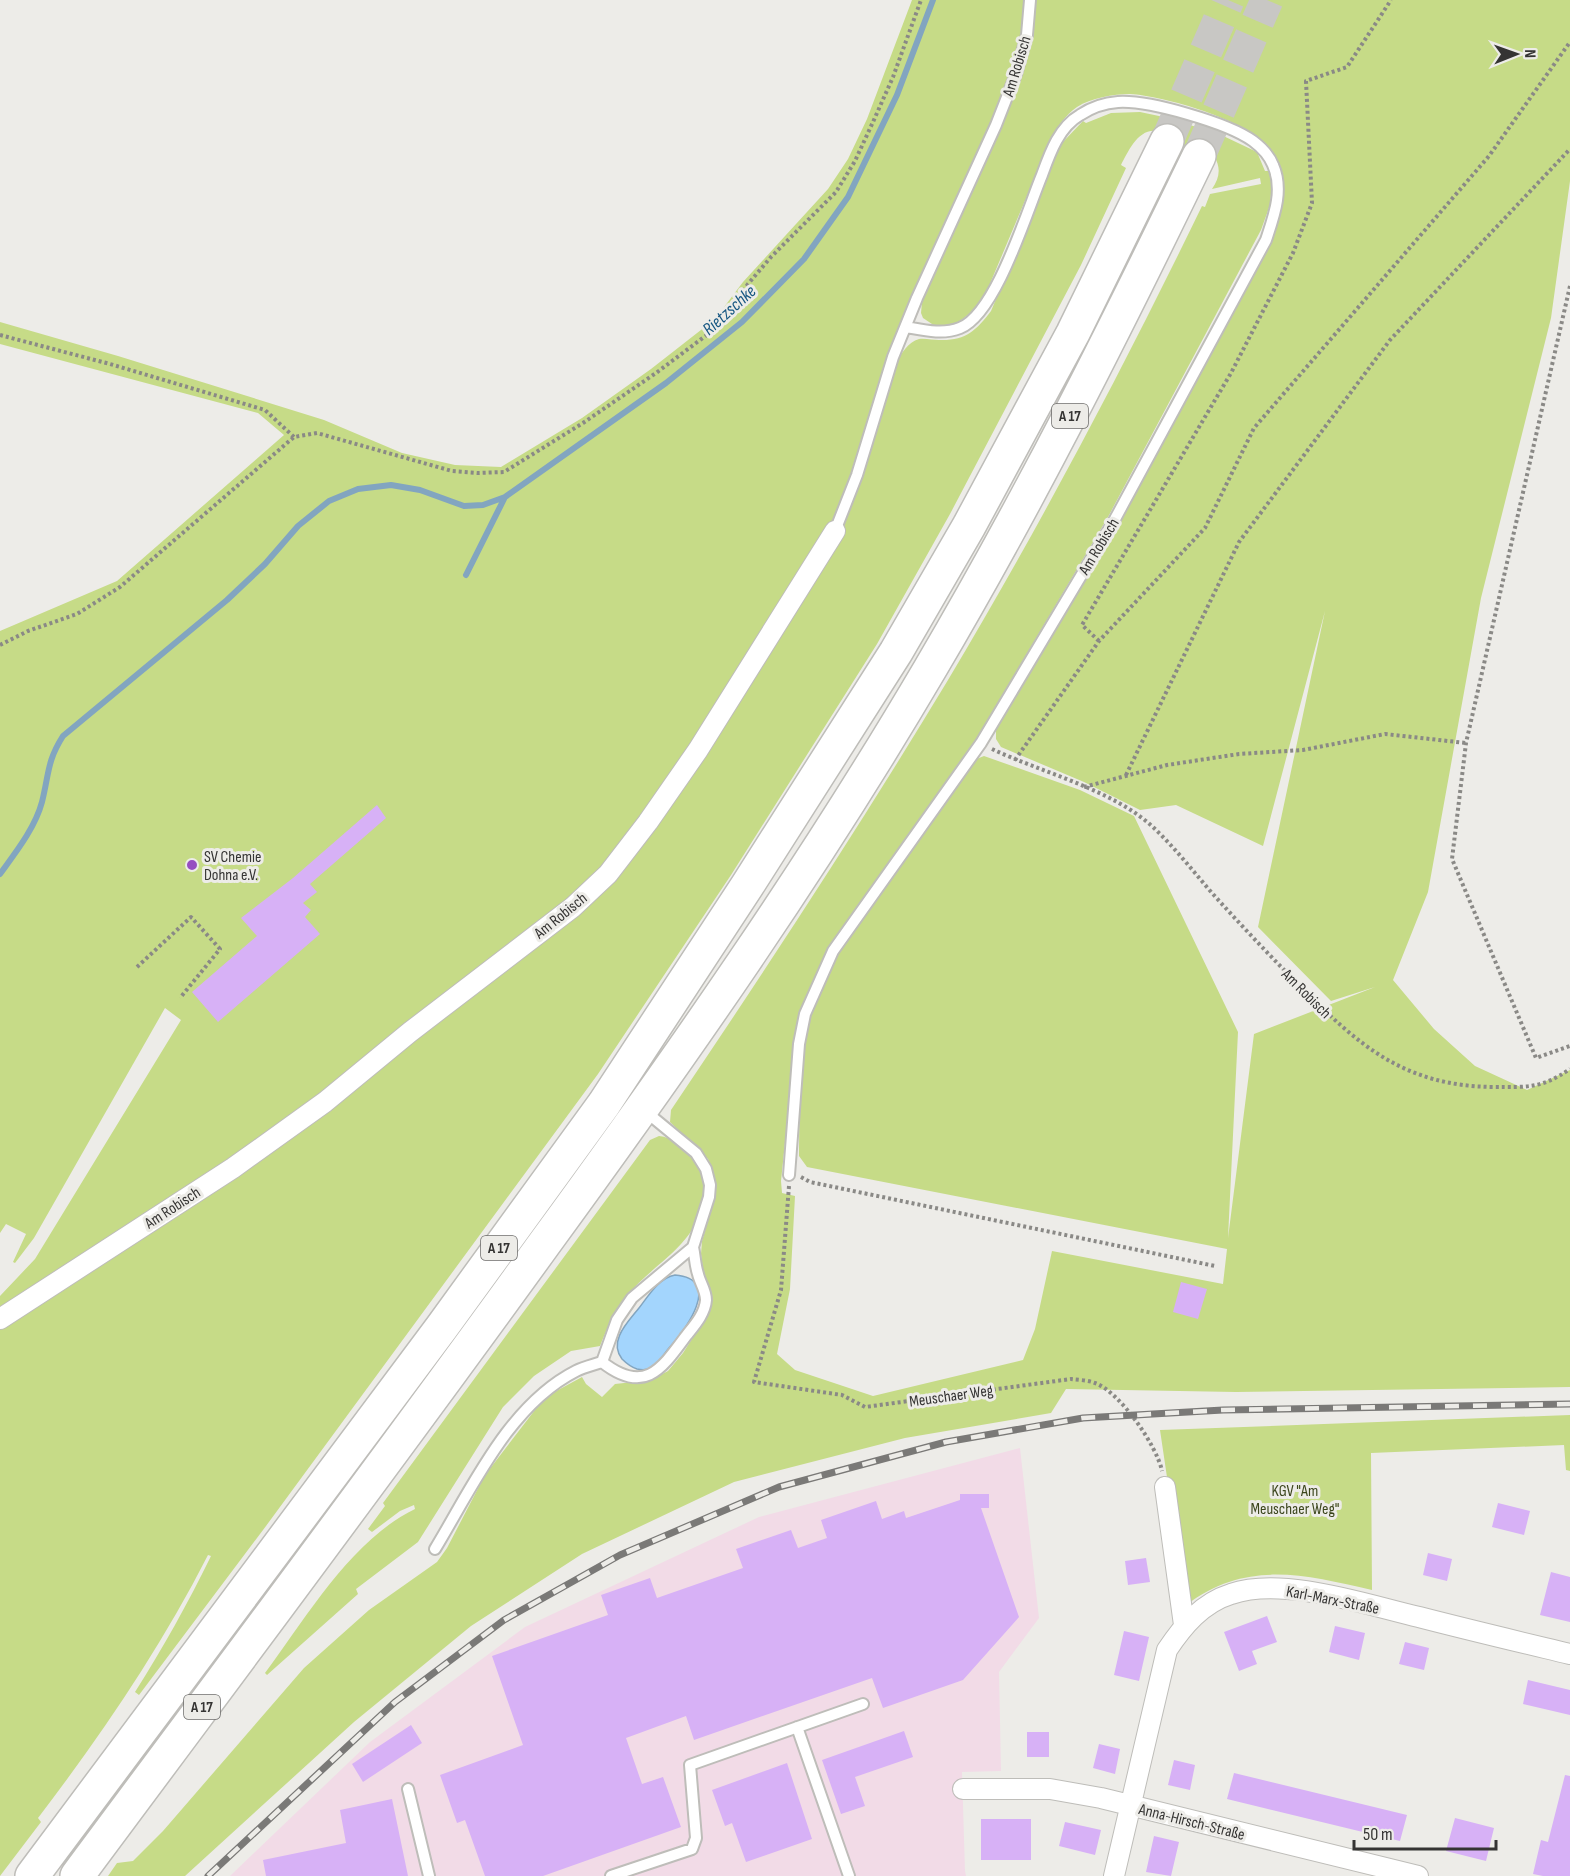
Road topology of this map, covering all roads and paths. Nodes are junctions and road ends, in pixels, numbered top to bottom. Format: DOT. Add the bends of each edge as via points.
graph roads {
  1 [pos="921,0"];
  2 [pos="1030,0"];
  3 [pos="1570,42"];
  4 [pos="1167,141"];
  5 [pos="1570,149"];
  6 [pos="1199,156"];
  7 [pos="1570,286"];
  8 [pos="906,327"];
  9 [pos="0,335"];
  10 [pos="294,437"];
  11 [pos="835,531"];
  12 [pos="0,645"];
  13 [pos="981,743"];
  14 [pos="1466,743"];
  15 [pos="1015,760"];
  16 [pos="1126,776"];
  17 [pos="1083,787"];
  18 [pos="137,966"];
  19 [pos="180,998"];
  20 [pos="1570,1046"];
  21 [pos="1570,1069"];
  22 [pos="642,1109"];
  23 [pos="791,1155"];
  24 [pos="789,1176"];
  25 [pos="693,1247"];
  26 [pos="1215,1266"];
  27 [pos="0,1319"];
  28 [pos="602,1362"];
  29 [pos="1165,1487"];
  30 [pos="435,1549"];
  31 [pos="1184,1625"];
  32 [pos="1570,1654"];
  33 [pos="863,1704"];
  34 [pos="797,1727"];
  35 [pos="408,1789"];
  36 [pos="963,1789"];
  37 [pos="1130,1806"];
  38 [pos="32,1876"];
  39 [pos="76,1876"];
  40 [pos="429,1876"];
  41 [pos="611,1876"];
  42 [pos="849,1876"];
  43 [pos="1114,1876"];
  44 [pos="1418,1876"];
  1 -- 10 [label="path" via="873,122 836,192 771,257 720,325 647,379 504,472 452,471 317,433"];
  2 -- 8 [label="lane, Am Robisch" via="1027,35 1016,74"];
  3 -- 15 [label="path" via="1489,156 1254,428 1204,528 1099,641"];
  4 -- 38 [label="highway, A 17" via="1073,333 969,526 896,652 747,886 590,1123"];
  5 -- 16 [label="path" via="1390,340 1239,542"];
  6 -- 22 [label="highway, A 17" via="1108,343 930,670 785,899"];
  7 -- 14 [label="path"];
  8 -- 11 [label="lane, Am Robisch"];
  8 -- 13 [label="lane, Am Robisch" via="947,331 974,320 1004,268 1052,148 1069,122 1099,105 1121,102 1153,106 1206,120 1252,141 1265,151 1273,165 1278,183 1277,205 1266,240 1115,519"];
  9 -- 10 [label="path" via="265,410"];
  10 -- 12 [label="path" via="120,586 77,614"];
  11 -- 27 [label="street, Am Robisch" via="698,750 608,874 573,907 325,1102 233,1168"];
  13 -- 15 [label="path, Am Robisch"];
  13 -- 23 [label="lane" via="833,951 817,984 799,1044"];
  14 -- 16 [label="path" via="1385,734 1303,750 1239,754 1167,765"];
  14 -- 20 [label="path" via="1452,859 1536,1058"];
  15 -- 17 [label="path, Am Robisch"];
  16 -- 17 [label="path"];
  17 -- 21 [label="path, Am Robisch" via="1127,806 1154,828 1255,942 1333,1020 1372,1052 1410,1072 1482,1087 1530,1087 1553,1081"];
  18 -- 19 [label="path" via="191,917 220,949"];
  22 -- 25 [label="lane" via="696,1153 709,1177 710,1197"];
  22 -- 39 [label="highway, A 17"];
  23 -- 24 [label="lane"];
  23 -- 26 [label="path" via="796,1172 810,1182"];
  24 -- 29 [label="path, Meuschaer Weg" via="781,1290 754,1382 842,1395 865,1407 1071,1379 1095,1383 1116,1397 1153,1448"];
  25 -- 28 [label="lane" via="632,1298 617,1320"];
  25 -- 28 [label="lane" via="706,1302 697,1322 664,1365 649,1375 638,1376 622,1375"];
  28 -- 30 [label="lane" via="576,1371 553,1386 521,1415 505,1434"];
  29 -- 31 [label="street"];
  31 -- 32 [label="street, Karl-Marx-Straße" via="1206,1606 1230,1594 1282,1589 1331,1596"];
  31 -- 37 [label="street, Karl-Marx-Straße" via="1167,1650"];
  33 -- 34 [label="lane"];
  34 -- 41 [label="lane" via="690,1765 696,1838 692,1849"];
  34 -- 42 [label="lane"];
  35 -- 40 [label="lane"];
  36 -- 37 [label="street, Anna-Hirsch-Straße" via="1050,1789"];
  37 -- 43 [label="street, Karl-Marx-Straße"];
  37 -- 44 [label="street, Anna-Hirsch-Straße"];
}
